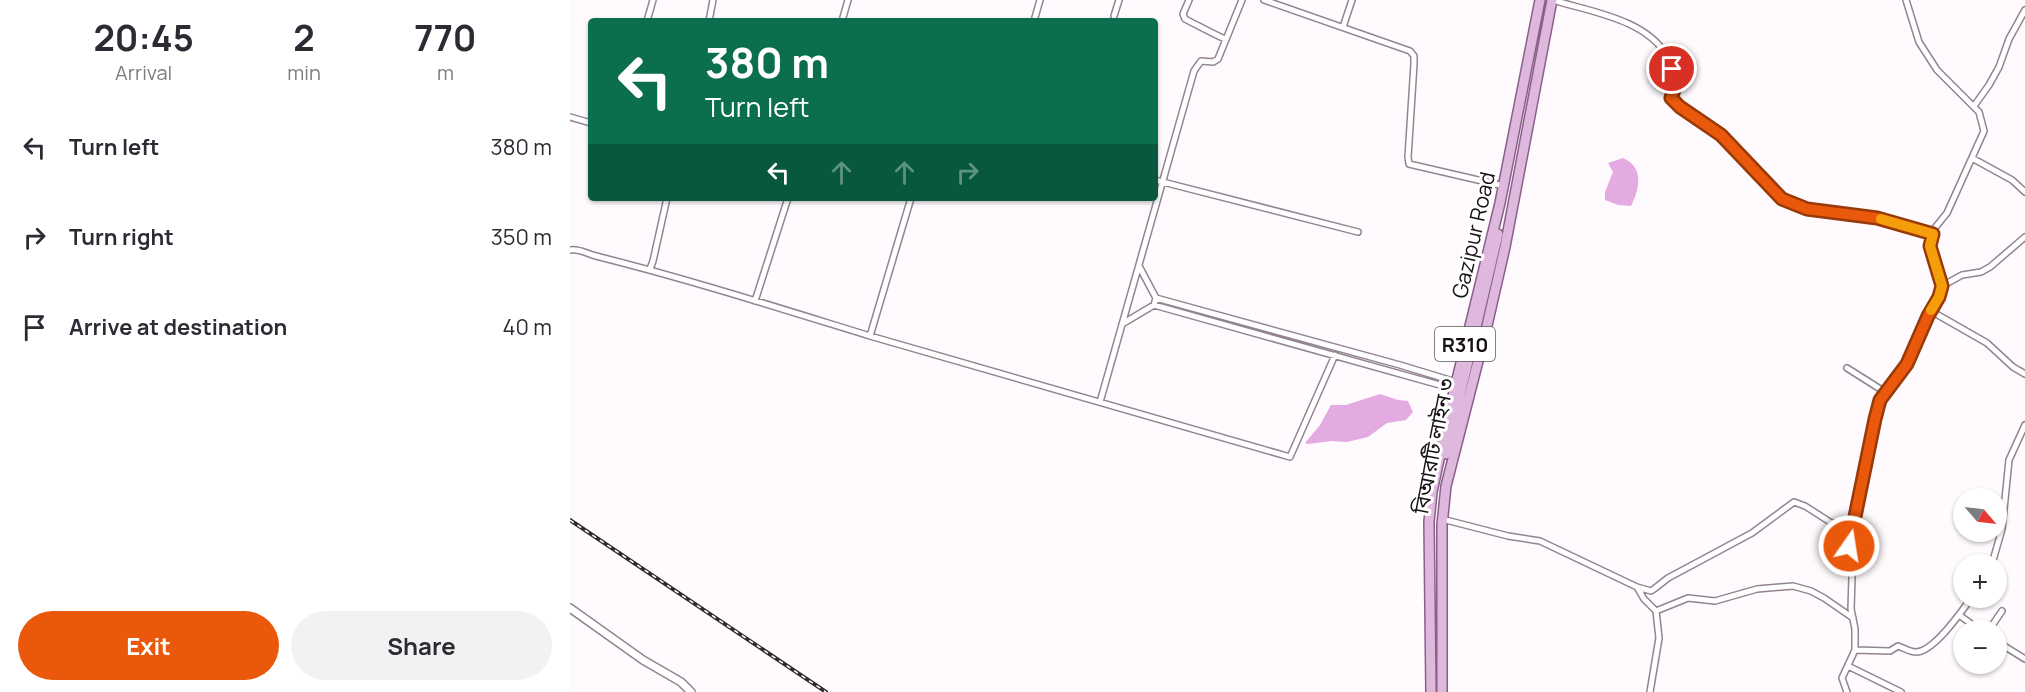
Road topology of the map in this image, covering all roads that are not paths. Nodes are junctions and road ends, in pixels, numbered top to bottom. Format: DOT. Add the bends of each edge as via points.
graph roads {
  1 [pos="653,0"];
  2 [pos="713,0"];
  3 [pos="848,0"];
  4 [pos="1039,0"];
  5 [pos="1119,0"];
  6 [pos="1189,0"];
  7 [pos="1242,0"];
  8 [pos="1264,0"];
  9 [pos="1352,0"];
  10 [pos="1540,0"];
  11 [pos="1545,0"];
  12 [pos="1552,0"];
  13 [pos="1906,0"];
  14 [pos="2025,10"];
  15 [pos="1114,16"];
  16 [pos="648,18"];
  17 [pos="709,18"];
  18 [pos="843,18"];
  19 [pos="1035,18"];
  20 [pos="1343,27"];
  21 [pos="1225,39"];
  22 [pos="1974,106"];
  23 [pos="570,117"];
  24 [pos="588,122"];
  25 [pos="1972,158"];
  26 [pos="1158,181"];
  27 [pos="1504,186"];
  28 [pos="2025,192"];
  29 [pos="667,201"];
  30 [pos="787,201"];
  31 [pos="909,201"];
  32 [pos="1154,201"];
  33 [pos="1358,232"];
  34 [pos="1933,234"];
  35 [pos="2025,237"];
  36 [pos="570,250"];
  37 [pos="1139,266"];
  38 [pos="650,269"];
  39 [pos="1942,286"];
  40 [pos="1156,298"];
  41 [pos="755,301"];
  42 [pos="1154,305"];
  43 [pos="1931,311"];
  44 [pos="1122,324"];
  45 [pos="870,336"];
  46 [pos="1335,355"];
  47 [pos="1847,368"];
  48 [pos="2025,374"];
  49 [pos="1455,386"];
  50 [pos="1885,392"];
  51 [pos="1100,402"];
  52 [pos="2025,425"];
  53 [pos="1442,519"];
  54 [pos="1853,531"];
  55 [pos="1995,554"];
  56 [pos="1637,588"];
  57 [pos="570,608"];
  58 [pos="1964,608"];
  59 [pos="1656,611"];
  60 [pos="2002,611"];
  61 [pos="1959,615"];
  62 [pos="1853,618"];
  63 [pos="1966,620"];
  64 [pos="1996,620"];
  65 [pos="2007,647"];
  66 [pos="1855,650"];
  67 [pos="2025,659"];
  68 [pos="1848,666"];
  69 [pos="691,692"];
  70 [pos="1431,692"];
  71 [pos="1436,692"];
  72 [pos="1442,692"];
  73 [pos="1650,692"];
  74 [pos="1847,692"];
  75 [pos="1901,692"];
  1 -- 16 [label="street"];
  2 -- 17 [label="street"];
  3 -- 18 [label="street"];
  4 -- 19 [label="street"];
  5 -- 15 [label="street"];
  6 -- 21 [label="street" via="1185,19"];
  7 -- 21 [label="street"];
  8 -- 20 [label="street"];
  9 -- 20 [label="street"];
  10 -- 27 [label="main road, Gazipur Road / R310"];
  11 -- 71 [label="main road, বিআরটি লাইন ৩" via="1495,252 1436,504"];
  12 -- 34 [label="street" via="1634,25 1648,33 1667,56 1677,82 1671,98 1721,135 1782,199 1807,209 1877,218"];
  12 -- 53 [label="main road, Gazipur Road / R310" via="1505,246 1446,486"];
  13 -- 22 [label="street" via="1919,42 1936,70"];
  14 -- 22 [label="street" via="1999,67"];
  20 -- 27 [label="street" via="1410,51 1414,56 1409,164"];
  21 -- 26 [label="street" via="1218,59 1197,65"];
  22 -- 25 [label="street" via="1984,131"];
  23 -- 24 [label="street"];
  25 -- 28 [label="street" via="2012,180"];
  25 -- 34 [label="street"];
  26 -- 33 [label="street"];
  27 -- 49 [label="main road, Gazipur Road / R310"];
  29 -- 38 [label="street"];
  30 -- 41 [label="street"];
  31 -- 45 [label="street"];
  32 -- 37 [label="street"];
  34 -- 39 [label="street" via="1930,246"];
  35 -- 39 [label="street" via="1981,272 1962,275"];
  36 -- 38 [label="street"];
  37 -- 40 [label="street"];
  37 -- 44 [label="street"];
  38 -- 41 [label="street"];
  39 -- 43 [label="street"];
  40 -- 42 [label="street"];
  40 -- 49 [label="street" via="1400,365"];
  41 -- 45 [label="street"];
  42 -- 44 [label="street"];
  42 -- 46 [label="street"];
  43 -- 48 [label="street" via="1987,342"];
  43 -- 50 [label="street" via="1907,364"];
  44 -- 51 [label="street"];
  45 -- 51 [label="street"];
  46 -- 49 [label="street"];
  46 -- 51 [label="street" via="1290,457"];
  47 -- 50 [label="street"];
  49 -- 70 [label="main road, Gazipur Road / R310" via="1429,522"];
  50 -- 54 [label="street" via="1875,419"];
  52 -- 55 [label="street" via="2009,460 2002,529"];
  53 -- 56 [label="street" via="1540,541"];
  53 -- 72 [label="main road, Gazipur Road / R310"];
  54 -- 56 [label="street" via="1794,502 1752,533 1651,591"];
  54 -- 62 [label="street" via="1849,546"];
  56 -- 59 [label="street"];
  57 -- 69 [label="street"];
  58 -- 61 [label="street"];
  59 -- 62 [label="street" via="1688,598 1715,602 1757,589 1793,586 1811,591"];
  59 -- 73 [label="street" via="1659,638"];
  60 -- 64 [label="street"];
  61 -- 63 [label="street"];
  61 -- 66 [label="street" via="1933,644 1918,652 1898,646 1890,651"];
  62 -- 66 [label="street"];
  65 -- 67 [label="street"];
  66 -- 68 [label="street"];
  68 -- 74 [label="street" via="1842,678"];
  68 -- 75 [label="street"];
}
